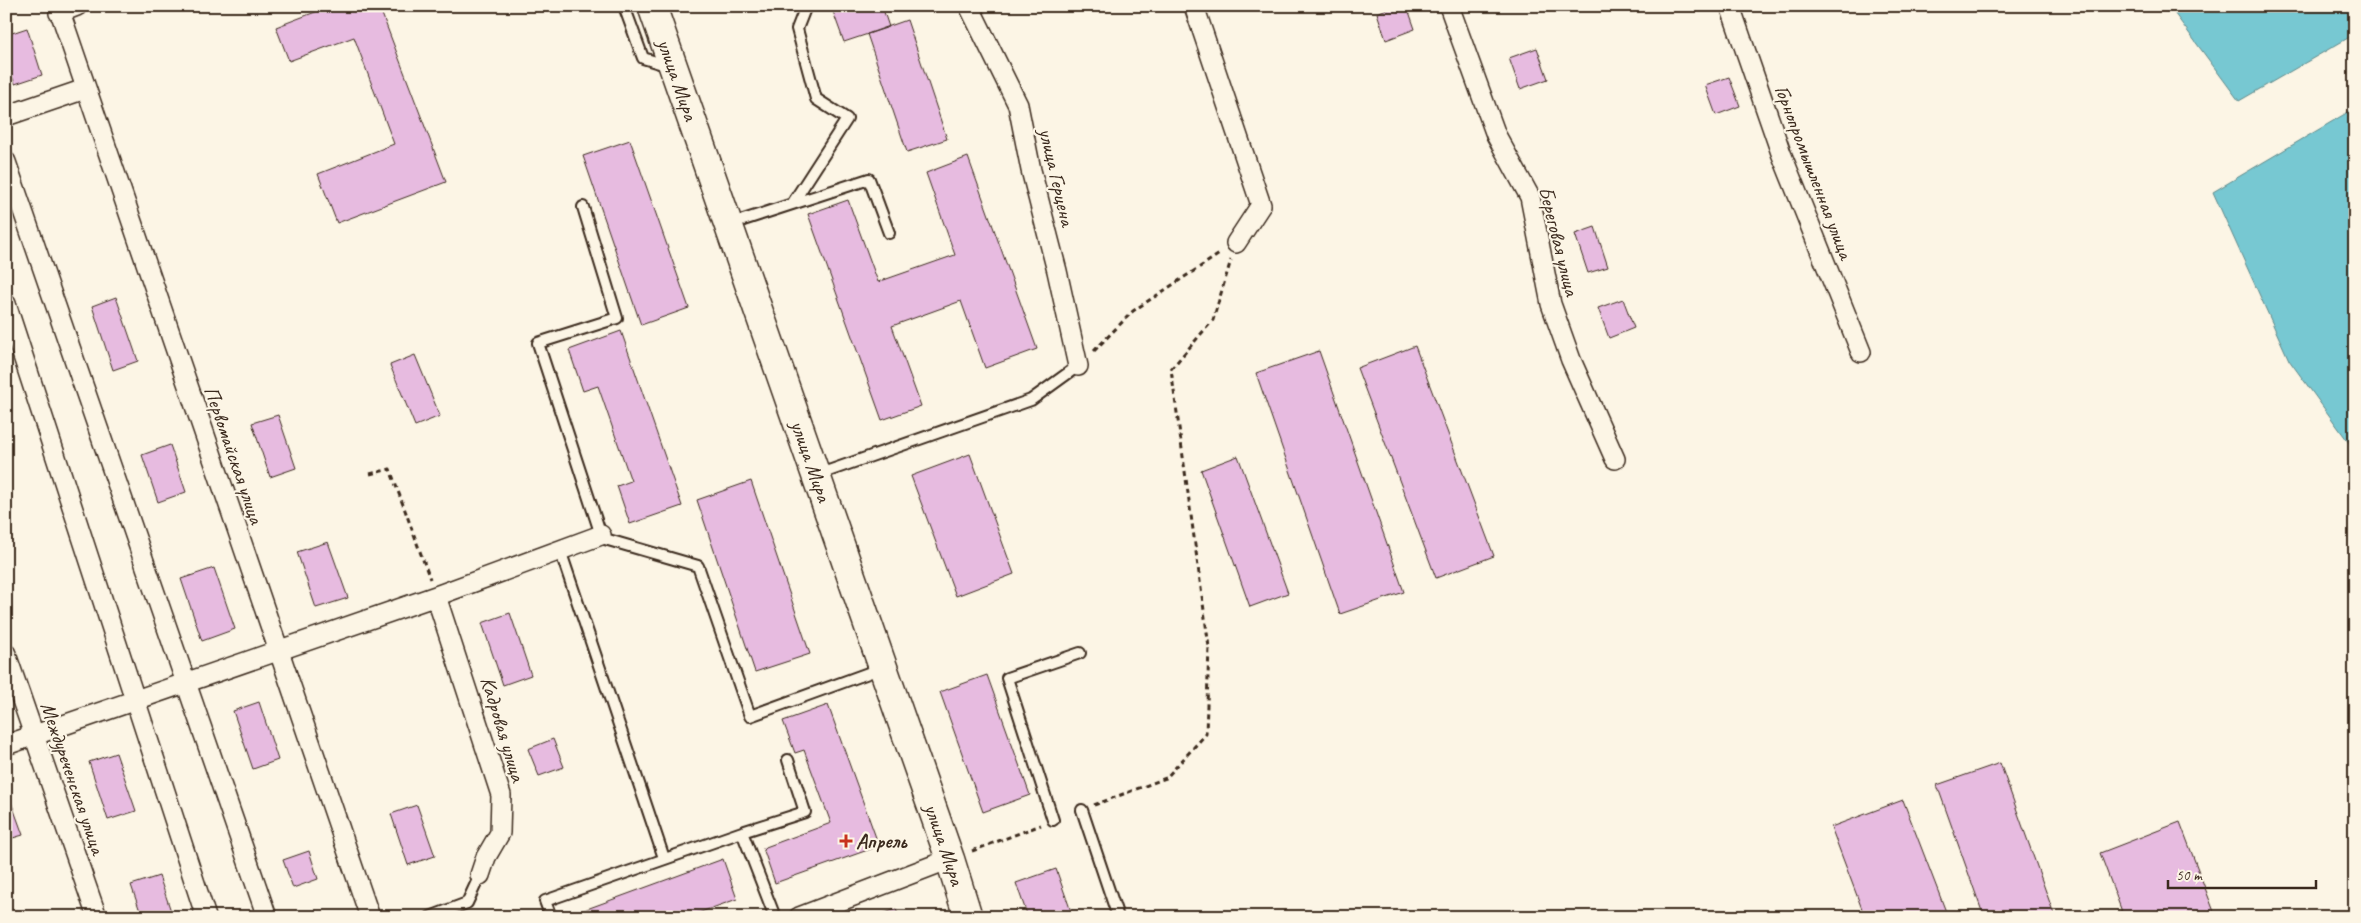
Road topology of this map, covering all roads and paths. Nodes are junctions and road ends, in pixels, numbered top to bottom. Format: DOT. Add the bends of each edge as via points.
graph roads {
  1 [pos="77,6"];
  2 [pos="624,6"];
  3 [pos="652,6"];
  4 [pos="806,6"];
  5 [pos="969,6"];
  6 [pos="1194,6"];
  7 [pos="1449,6"];
  8 [pos="1730,6"];
  9 [pos="58,10"];
  10 [pos="673,68"];
  11 [pos="85,89"];
  12 [pos="6,116"];
  13 [pos="6,162"];
  14 [pos="792,204"];
  15 [pos="583,207"];
  16 [pos="727,225"];
  17 [pos="889,233"];
  18 [pos="1236,243"];
  19 [pos="6,304"];
  20 [pos="1860,352"];
  21 [pos="1078,366"];
  22 [pos="1615,459"];
  23 [pos="370,474"];
  24 [pos="814,476"];
  25 [pos="599,536"];
  26 [pos="560,550"];
  27 [pos="436,596"];
  28 [pos="277,651"];
  29 [pos="1080,653"];
  30 [pos="6,654"];
  31 [pos="882,668"];
  32 [pos="186,683"];
  33 [pos="136,701"];
  34 [pos="34,736"];
  35 [pos="6,745"];
  36 [pos="788,760"];
  37 [pos="1082,810"];
  38 [pos="1053,820"];
  39 [pos="742,832"];
  40 [pos="664,858"];
  41 [pos="950,860"];
  42 [pos="480,875"];
  43 [pos="834,910"];
  44 [pos="97,917"];
  45 [pos="206,917"];
  46 [pos="267,917"];
  47 [pos="370,917"];
  48 [pos="430,917"];
  49 [pos="551,917"];
  50 [pos="775,917"];
  51 [pos="799,917"];
  52 [pos="968,917"];
  53 [pos="1118,917"];
  1 -- 9 [label="street"];
  2 -- 10 [label="lane" via="643,58"];
  3 -- 10 [label="main road, улица Мира"];
  4 -- 14 [label="lane" via="797,29 816,99 847,119"];
  5 -- 21 [label="street, улица Герцена" via="1018,105"];
  6 -- 18 [label="street" via="1261,205"];
  7 -- 22 [label="street, Береговая улица" via="1496,135 1530,197 1550,304"];
  8 -- 20 [label="street, Горнопромышленная улица" via="1781,154"];
  9 -- 11 [label="street, Первомайская улица"];
  10 -- 16 [label="main road, улица Мира"];
  11 -- 12 [label="street"];
  11 -- 28 [label="street, Первомайская улица"];
  13 -- 32 [label="street"];
  14 -- 16 [label="lane"];
  14 -- 17 [label="lane" via="869,179"];
  15 -- 25 [label="lane" via="617,318 538,343"];
  16 -- 24 [label="main road, улица Мира"];
  18 -- 21 [label="path" via="1133,311"];
  18 -- 37 [label="path" via="1213,320 1171,369 1209,647 1206,734 1166,778"];
  19 -- 33 [label="street"];
  21 -- 24 [label="lane" via="1031,400"];
  23 -- 27 [label="path" via="390,469"];
  24 -- 31 [label="main road, улица Мира"];
  25 -- 26 [label="street"];
  25 -- 31 [label="lane" via="698,566 750,716"];
  26 -- 27 [label="street"];
  26 -- 40 [label="lane"];
  27 -- 28 [label="street"];
  27 -- 42 [label="street, Кадровая улица" via="501,795 500,833"];
  28 -- 32 [label="street"];
  28 -- 47 [label="street, Первомайская улица"];
  29 -- 38 [label="lane" via="1007,678"];
  30 -- 34 [label="street, Междуреченская улица"];
  31 -- 41 [label="main road, улица Мира"];
  32 -- 33 [label="street"];
  32 -- 46 [label="street"];
  33 -- 34 [label="street"];
  33 -- 45 [label="street"];
  34 -- 35 [label="street"];
  34 -- 44 [label="street, Междуреченская улица"];
  36 -- 39 [label="lane" via="805,812"];
  37 -- 53 [label="lane"];
  38 -- 41 [label="path"];
  39 -- 40 [label="lane"];
  39 -- 50 [label="lane"];
  40 -- 49 [label="lane" via="545,901"];
  41 -- 43 [label="street"];
  41 -- 52 [label="main road, улица Мира"];
  42 -- 48 [label="lane" via="467,903"];
  43 -- 51 [label="street"];
}
